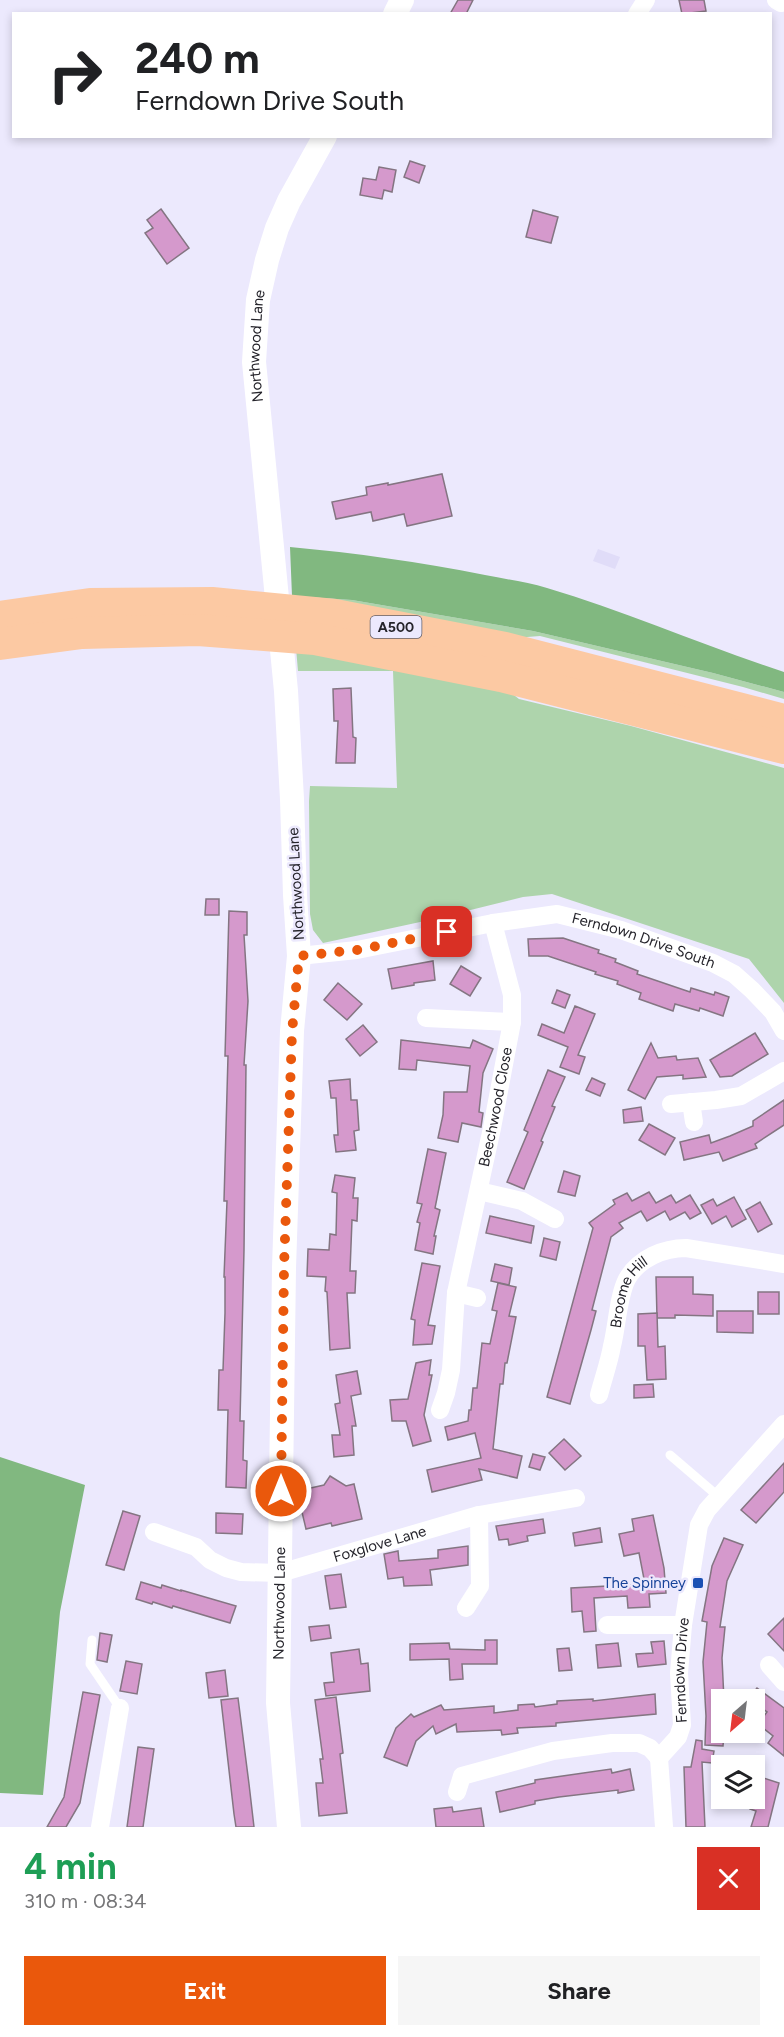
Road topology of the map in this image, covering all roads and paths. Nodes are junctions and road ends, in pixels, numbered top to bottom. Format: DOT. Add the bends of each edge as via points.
graph roads {
  1 [pos="325,138"];
  2 [pos="0,616"];
  3 [pos="0,644"];
  4 [pos="784,720"];
  5 [pos="784,747"];
  6 [pos="493,923"];
  7 [pos="299,956"];
  8 [pos="426,1018"];
  9 [pos="512,1022"];
  10 [pos="784,1031"];
  11 [pos="784,1071"];
  12 [pos="691,1102"];
  13 [pos="671,1104"];
  14 [pos="694,1122"];
  15 [pos="479,1191"];
  16 [pos="555,1219"];
  17 [pos="784,1264"];
  18 [pos="456,1293"];
  19 [pos="477,1298"];
  20 [pos="599,1395"];
  21 [pos="440,1410"];
  22 [pos="784,1424"];
  23 [pos="670,1455"];
  24 [pos="576,1498"];
  25 [pos="713,1504"];
  26 [pos="479,1515"];
  27 [pos="162,1541"];
  28 [pos="280,1573"];
  29 [pos="466,1608"];
  30 [pos="607,1625"];
  31 [pos="683,1625"];
  32 [pos="92,1640"];
  33 [pos="769,1665"];
  34 [pos="784,1682"];
  35 [pos="120,1708"];
  36 [pos="659,1758"];
  37 [pos="457,1792"];
  38 [pos="100,1827"];
  39 [pos="289,1827"];
  40 [pos="664,1827"];
  1 -- 7 [label="street, Northwood Lane" via="277,228 258,300 254,362 285,691"];
  2 -- 4 [label="highway, A500" via="102,603 212,603 335,615 506,648"];
  3 -- 5 [label="highway, A500" via="82,633 198,630 315,639 501,676"];
  6 -- 7 [label="street, Ferndown Drive South" via="357,950"];
  6 -- 9 [label="street, Beechwood Close" via="512,995"];
  6 -- 10 [label="street, Ferndown Drive South" via="557,914 621,930 713,963 752,990 773,1012"];
  7 -- 28 [label="street, Northwood Lane" via="292,1032 284,1257"];
  8 -- 9 [label="street"];
  9 -- 15 [label="street, Beechwood Close"];
  11 -- 12 [label="street" via="741,1096"];
  12 -- 13 [label="street"];
  12 -- 14 [label="street"];
  15 -- 16 [label="street" via="522,1201"];
  15 -- 18 [label="street, Beechwood Close"];
  17 -- 20 [label="street, Broome Hill" via="686,1248 672,1248 641,1263 627,1279"];
  18 -- 19 [label="street"];
  18 -- 21 [label="street, Beechwood Close" via="451,1370"];
  22 -- 25 [label="street"];
  23 -- 25 [label="lane"];
  24 -- 26 [label="street, Foxglove Lane"];
  25 -- 31 [label="street, Ferndown Drive" via="695,1539"];
  26 -- 28 [label="street, Foxglove Lane"];
  26 -- 29 [label="street" via="480,1586"];
  27 -- 28 [label="street, Foxglove Lane" via="196,1547 217,1564 241,1572"];
  28 -- 39 [label="street, Northwood Lane" via="278,1703"];
  30 -- 31 [label="street"];
  31 -- 36 [label="street, Ferndown Drive" via="679,1673 682,1725 678,1737"];
  32 -- 35 [label="lane" via="90,1664"];
  33 -- 34 [label="street"];
  35 -- 38 [label="street"];
  36 -- 37 [label="street" via="639,1743 553,1751 462,1776"];
  36 -- 40 [label="street"];
}
